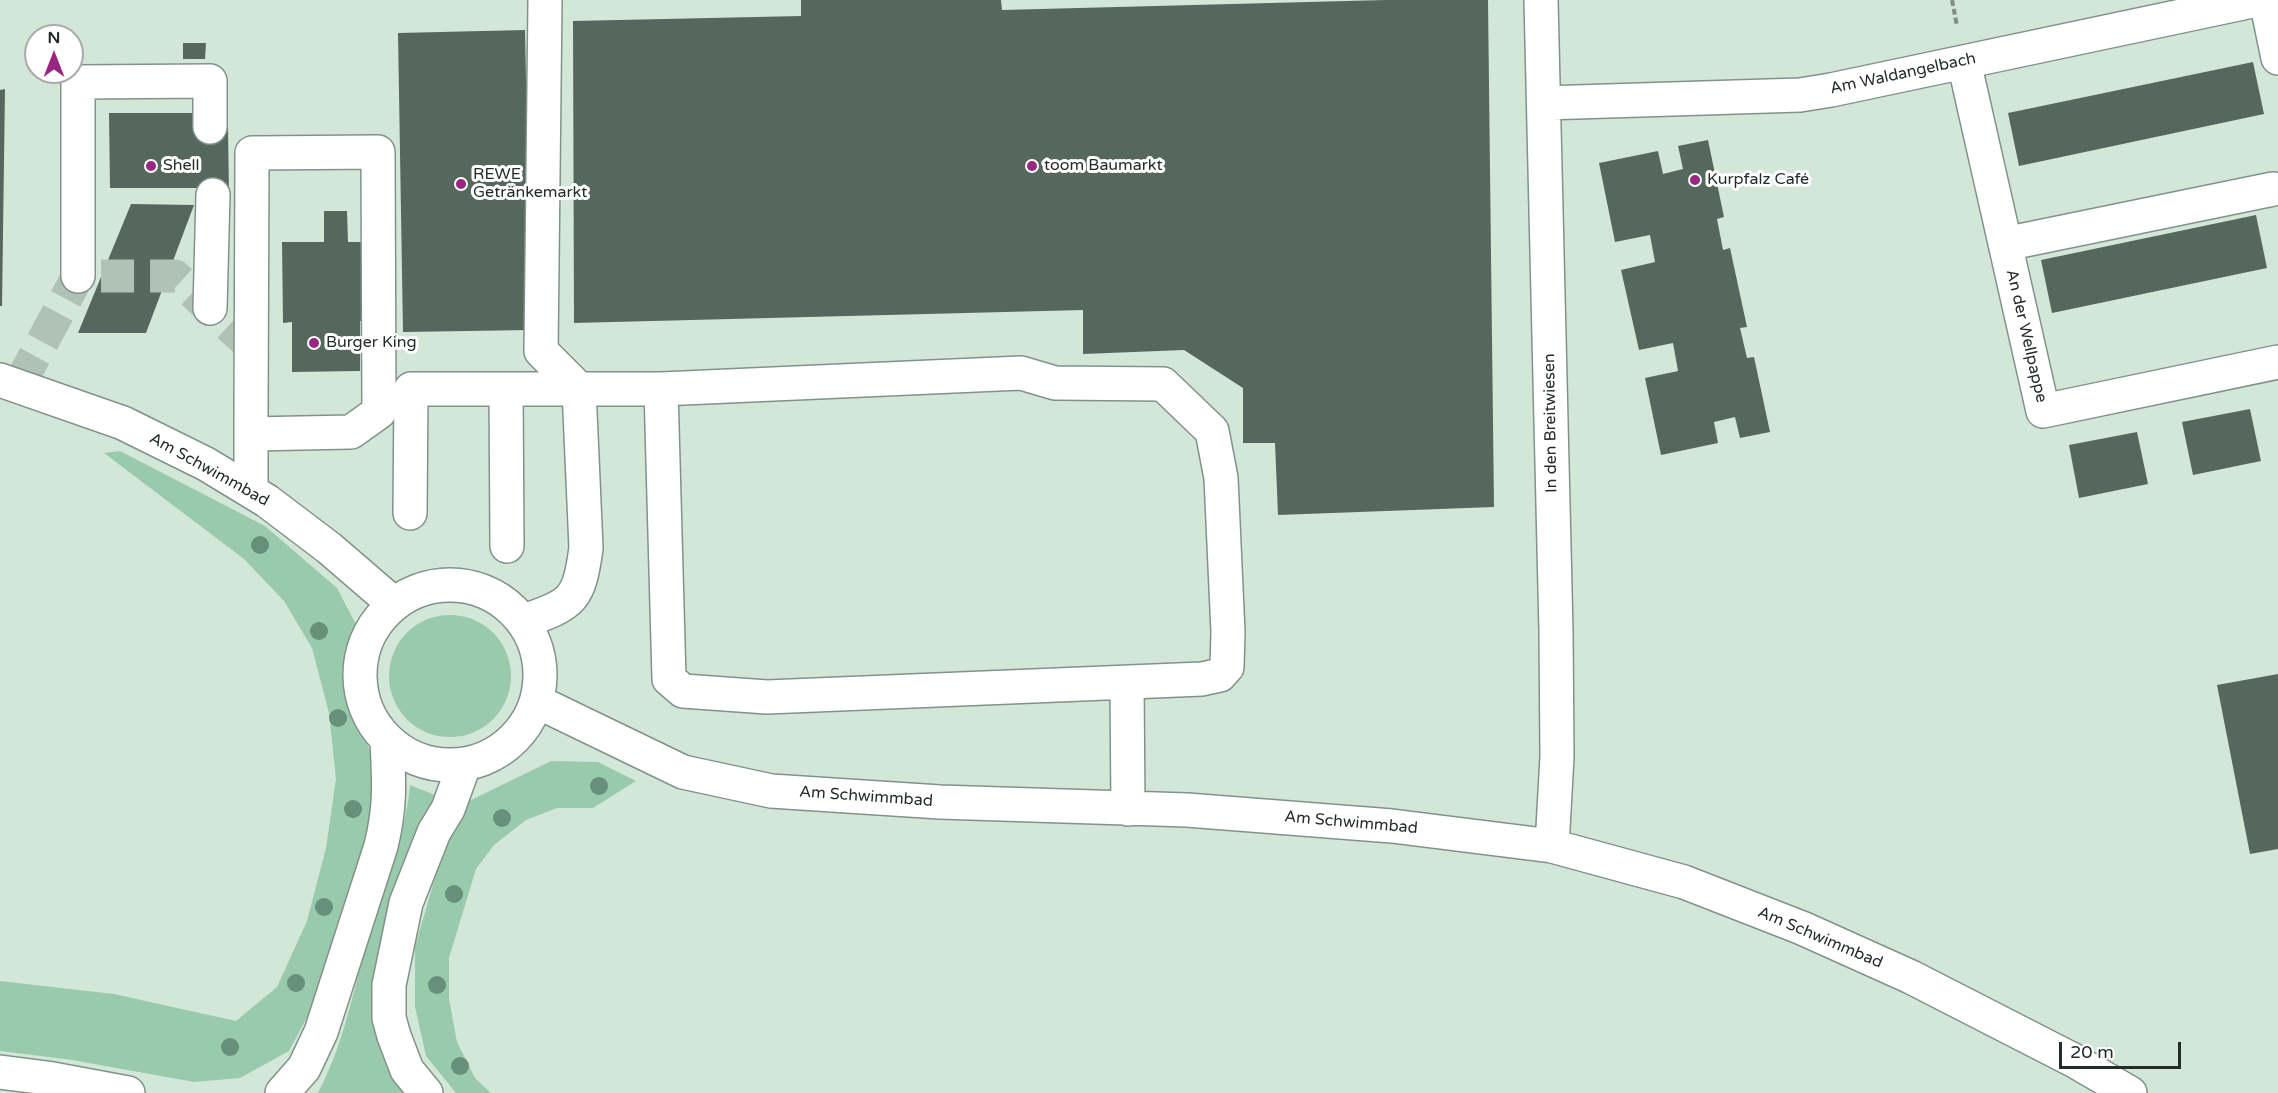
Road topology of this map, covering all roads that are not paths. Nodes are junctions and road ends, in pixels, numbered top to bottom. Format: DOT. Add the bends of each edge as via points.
graph roads {
  1 [pos="545,0"];
  2 [pos="1541,0"];
  3 [pos="2257,0"];
  4 [pos="2266,0"];
  5 [pos="2278,58"];
  6 [pos="1964,62"];
  7 [pos="1544,103"];
  8 [pos="210,127"];
  9 [pos="213,195"];
  10 [pos="2276,196"];
  11 [pos="2005,244"];
  12 [pos="78,276"];
  13 [pos="210,308"];
  14 [pos="2278,362"];
  15 [pos="0,380"];
  16 [pos="506,389"];
  17 [pos="579,389"];
  18 [pos="661,389"];
  19 [pos="251,434"];
  20 [pos="251,491"];
  21 [pos="410,513"];
  22 [pos="507,546"];
  23 [pos="394,604"];
  24 [pos="524,621"];
  25 [pos="1127,683"];
  26 [pos="538,702"];
  27 [pos="387,741"];
  28 [pos="464,765"];
  29 [pos="1128,809"];
  30 [pos="1552,846"];
  31 [pos="0,1072"];
  32 [pos="128,1093"];
  33 [pos="282,1093"];
  34 [pos="426,1093"];
  35 [pos="2130,1093"];
  1 -- 17 [label="street" via="541,351"];
  2 -- 7 [label="street, In den Breitwiesen"];
  3 -- 6 [label="street, Am Waldangelbach"];
  4 -- 5 [label="street"];
  6 -- 7 [label="street, Am Waldangelbach" via="1800,94"];
  6 -- 11 [label="street, An der Wellpappe"];
  7 -- 30 [label="street, In den Breitwiesen" via="1556,631 1557,758"];
  8 -- 12 [label="street" via="210,81 78,82"];
  9 -- 13 [label="street"];
  10 -- 11 [label="street"];
  11 -- 14 [label="street, An der Wellpappe" via="2043,411"];
  15 -- 20 [label="street, Am Schwimmbad" via="123,423"];
  16 -- 17 [label="street"];
  16 -- 21 [label="street" via="411,389"];
  16 -- 22 [label="street"];
  17 -- 18 [label="street"];
  17 -- 24 [label="street" via="584,572 577,590 559,608"];
  18 -- 25 [label="street" via="669,679 683,691 767,697"];
  18 -- 25 [label="street" via="1021,373 1055,382 1163,384 1212,431 1221,478 1227,667 1220,675 1202,679"];
  19 -- 19 [label="street" via="351,432 379,412 378,152 252,153"];
  19 -- 20 [label="street"];
  20 -- 23 [label="street, Am Schwimmbad" via="329,548"];
  23 -- 24 [label="street" via="438,585 462,585 486,592"];
  23 -- 27 [label="street" via="378,620 361,660 364,704"];
  24 -- 26 [label="street" via="540,660"];
  25 -- 29 [label="street"];
  26 -- 28 [label="street" via="527,725 510,744 489,758"];
  26 -- 29 [label="street, Am Schwimmbad" via="683,772 771,791"];
  27 -- 28 [label="street" via="423,762"];
  27 -- 33 [label="street" via="390,797 381,846 321,1032 304,1068"];
  28 -- 34 [label="street" via="406,903 389,985 388,1018 394,1036 407,1070"];
  29 -- 30 [label="street, Am Schwimmbad" via="1392,826"];
  30 -- 35 [label="street, Am Schwimmbad" via="1684,882 1802,928 1911,977"];
  31 -- 32 [label="street"];
}
